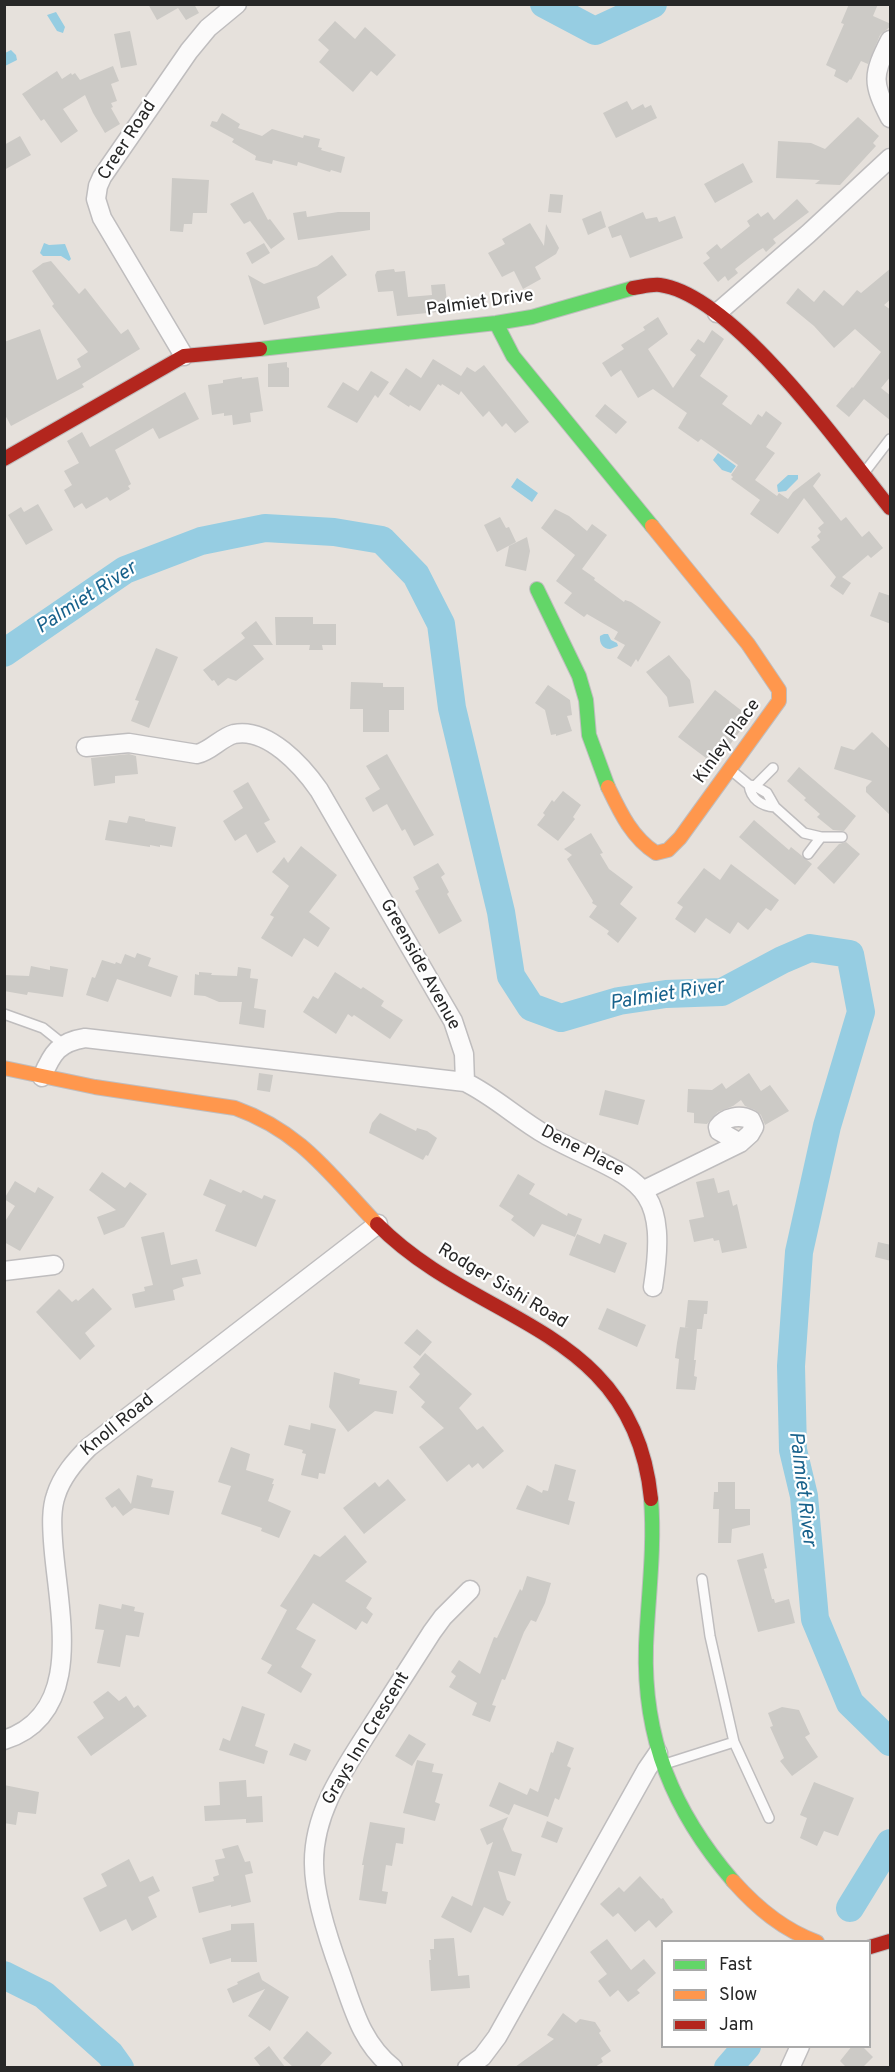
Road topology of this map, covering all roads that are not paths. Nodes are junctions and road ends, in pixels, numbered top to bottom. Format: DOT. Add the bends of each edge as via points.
graph roads {
  1 [pos="237,4"];
  2 [pos="891,40"];
  3 [pos="891,118"];
  4 [pos="891,158"];
  5 [pos="717,313"];
  6 [pos="496,322"];
  7 [pos="184,356"];
  8 [pos="891,439"];
  9 [pos="4,459"];
  10 [pos="863,475"];
  11 [pos="891,508"];
  12 [pos="537,589"];
  13 [pos="86,747"];
  14 [pos="773,768"];
  15 [pos="730,769"];
  16 [pos="752,786"];
  17 [pos="821,837"];
  18 [pos="843,837"];
  19 [pos="808,854"];
  20 [pos="4,1014"];
  21 [pos="63,1044"];
  22 [pos="4,1068"];
  23 [pos="42,1077"];
  24 [pos="465,1082"];
  25 [pos="740,1143"];
  26 [pos="644,1190"];
  27 [pos="378,1224"];
  28 [pos="54,1264"];
  29 [pos="4,1271"];
  30 [pos="653,1287"];
  31 [pos="702,1579"];
  32 [pos="470,1590"];
  33 [pos="4,1740"];
  34 [pos="734,1742"];
  35 [pos="660,1759"];
  36 [pos="769,1818"];
  37 [pos="814,1940"];
  38 [pos="799,2048"];
  39 [pos="393,2067"];
  40 [pos="467,2067"];
  41 [pos="790,2067"];
  1 -- 7 [label="street, Creer Road" via="208,28 183,58 102,177 96,194 102,218"];
  2 -- 3 [label="street" via="875,77"];
  4 -- 5 [label="street"];
  5 -- 6 [label="street, Palmiet Drive" via="688,294 659,285 628,289 532,317"];
  5 -- 10 [label="street, Palmiet Drive" via="768,360"];
  6 -- 7 [label="street, Palmiet Drive"];
  6 -- 15 [label="street, Kinley Place" via="522,367 748,644 779,690 774,710"];
  7 -- 9 [label="street, Palmiet Drive"];
  8 -- 10 [label="lane"];
  10 -- 11 [label="street, Palmiet Drive"];
  12 -- 15 [label="street, Kinley Place" via="584,691 589,734 601,772 644,845 661,853 674,845"];
  13 -- 24 [label="street, Greenside Avenue" via="129,743 197,754 236,734 261,738 289,755 320,790 453,1021 464,1054"];
  14 -- 16 [label="lane"];
  15 -- 16 [label="lane"];
  16 -- 17 [label="lane" via="767,793 775,807 804,833"];
  17 -- 18 [label="lane"];
  17 -- 19 [label="lane"];
  20 -- 21 [label="lane" via="43,1028"];
  21 -- 23 [label="street"];
  21 -- 24 [label="street" via="85,1038"];
  22 -- 23 [label="street, Rodger Sishi Road"];
  23 -- 27 [label="street, Rodger Sishi Road" via="218,1104 255,1115 313,1155"];
  24 -- 26 [label="street, Dene Place" via="528,1124 622,1173"];
  25 -- 26 [label="street"];
  26 -- 30 [label="street, Dene Place" via="655,1214 659,1237"];
  27 -- 33 [label="street, Knoll Road" via="89,1446 65,1475 53,1508 62,1628 55,1694 36,1722"];
  27 -- 35 [label="street, Rodger Sishi Road" via="435,1270 568,1348 592,1369 627,1417 651,1489 645,1669 650,1721"];
  28 -- 29 [label="street"];
  31 -- 34 [label="lane" via="710,1636"];
  32 -- 39 [label="street, Grays Inn Crescent" via="432,1632 342,1774 318,1831 316,1892 339,1968 362,2032 379,2056"];
  34 -- 35 [label="lane"];
  34 -- 36 [label="lane"];
  35 -- 37 [label="street, Rodger Sishi Road" via="698,1838 737,1887 782,1926"];
  35 -- 40 [label="street" via="647,1769 497,2037"];
  38 -- 41 [label="street"];
}
